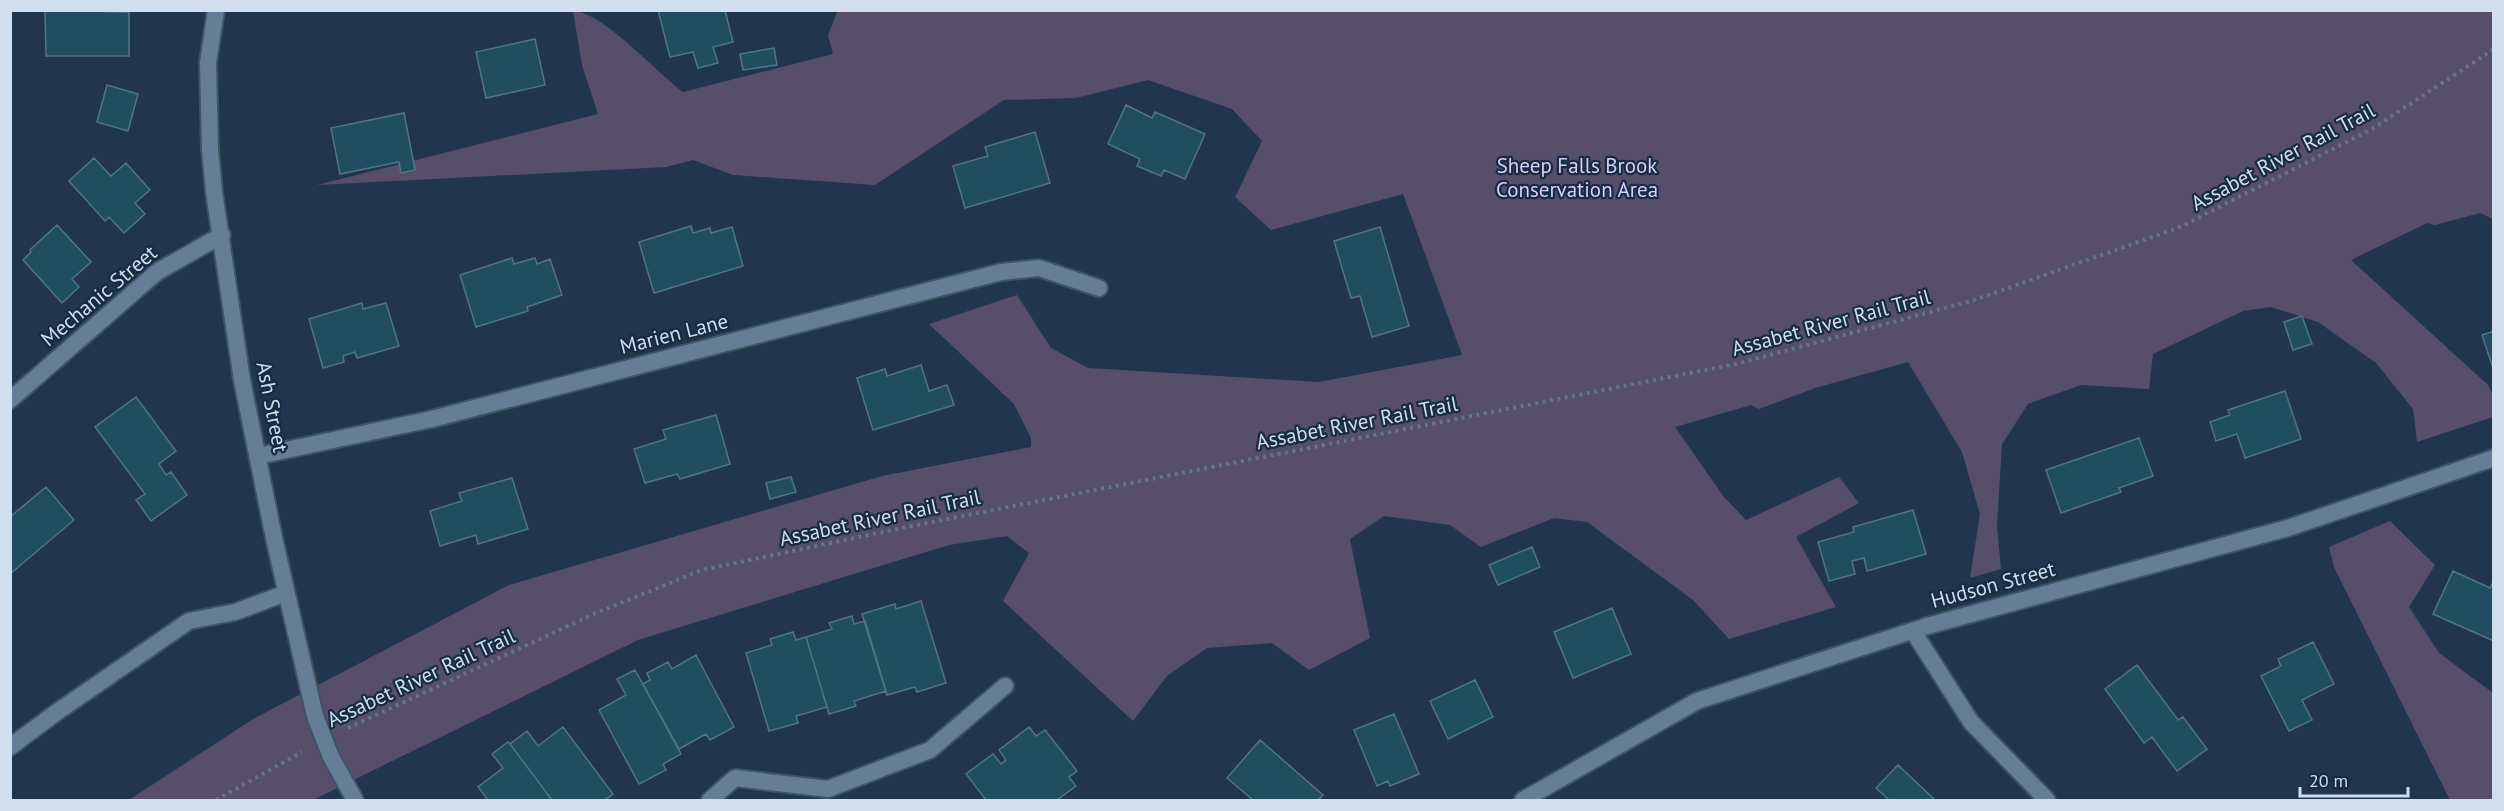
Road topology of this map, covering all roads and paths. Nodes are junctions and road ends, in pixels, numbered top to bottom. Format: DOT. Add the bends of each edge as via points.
graph roads {
  1 [pos="216,10"];
  2 [pos="2493,49"];
  3 [pos="222,235"];
  4 [pos="1099,288"];
  5 [pos="10,400"];
  6 [pos="258,456"];
  7 [pos="2493,458"];
  8 [pos="286,593"];
  9 [pos="1913,631"];
  10 [pos="1005,686"];
  11 [pos="325,738"];
  12 [pos="10,747"];
  13 [pos="216,801"];
  14 [pos="355,801"];
  15 [pos="710,801"];
  16 [pos="1523,801"];
  17 [pos="2047,801"];
  1 -- 3 [label="street, Ash Street" via="208,63 210,139"];
  2 -- 11 [label="path, Assabet River Rail Trail" via="2372,129 2178,228 1971,301 1736,364 702,570 596,613"];
  3 -- 5 [label="street, Mechanic Street" via="157,272"];
  3 -- 6 [label="street, Ash Street" via="242,380"];
  4 -- 6 [label="street, Marien Lane" via="1039,268 1001,272 432,419"];
  6 -- 8 [label="street, Ash Street"];
  7 -- 9 [label="street, Hudson Street" via="2288,528"];
  8 -- 11 [label="street, Ash Street" via="315,716"];
  8 -- 12 [label="street" via="235,612 189,621"];
  9 -- 16 [label="street, Hudson Street" via="1697,702"];
  9 -- 17 [label="street" via="1971,722"];
  10 -- 15 [label="street" via="930,750 828,789 735,778"];
  11 -- 13 [label="path, Assabet River Rail Trail"];
  11 -- 14 [label="street, Ash Street"];
}
